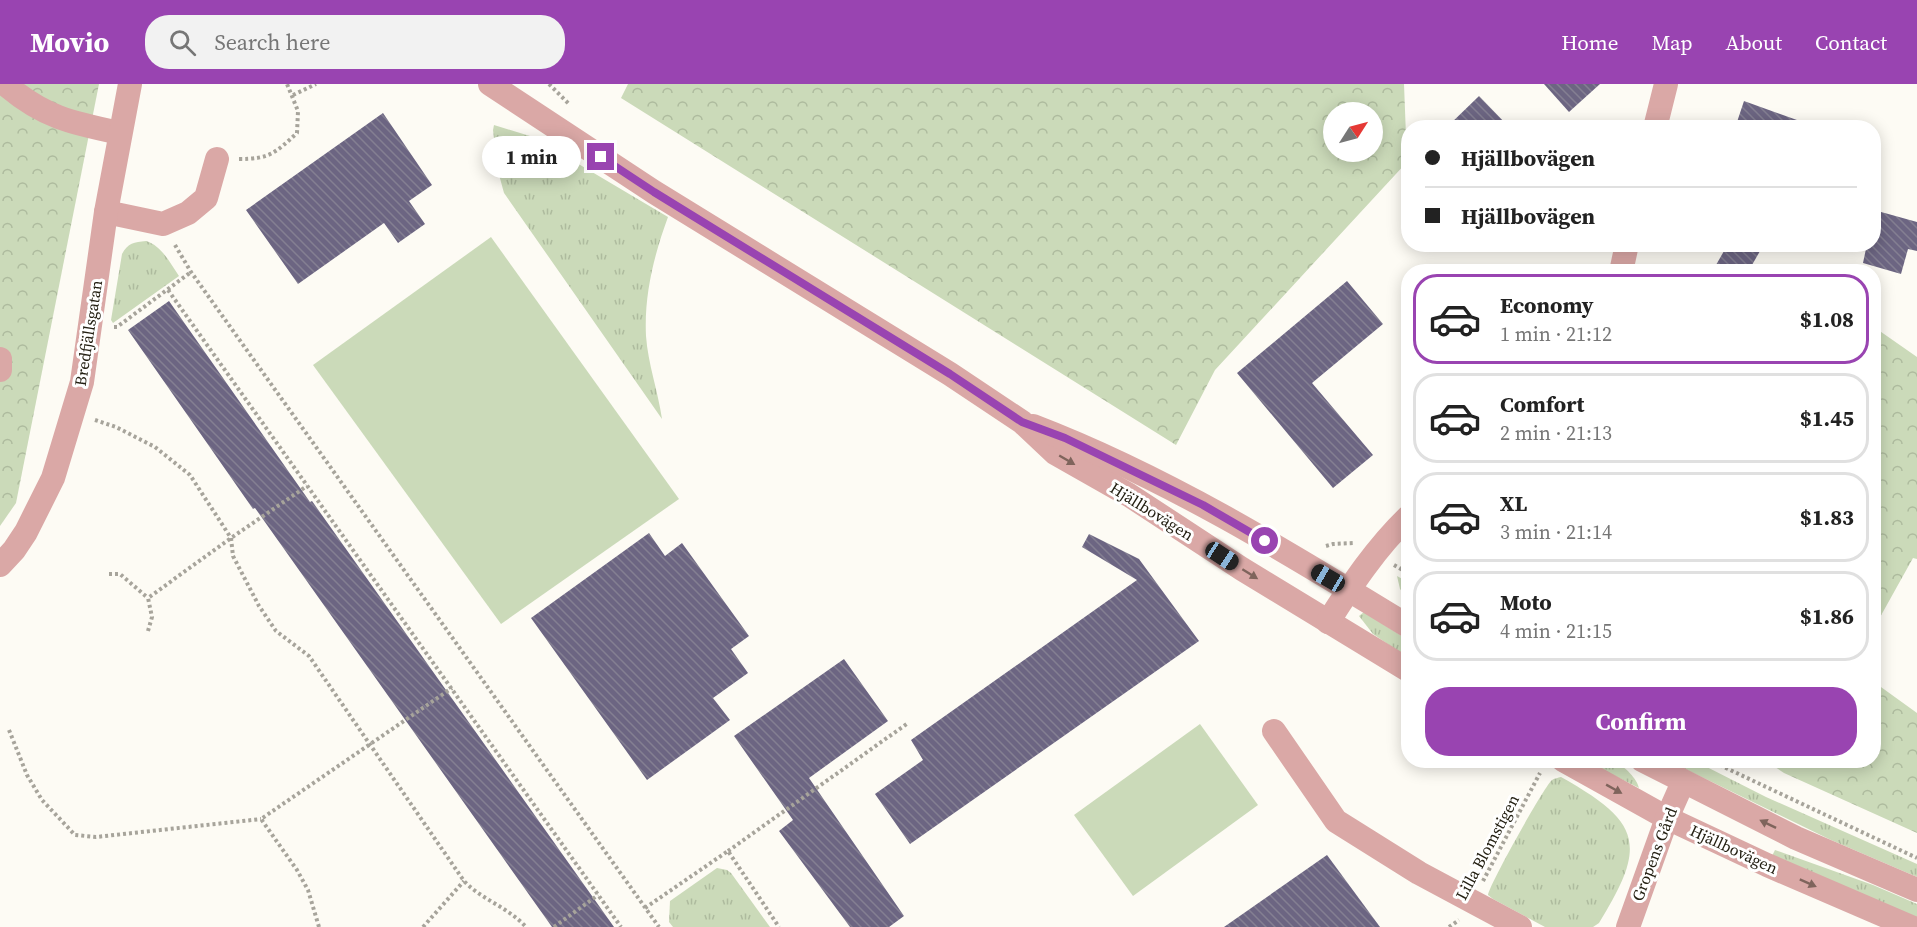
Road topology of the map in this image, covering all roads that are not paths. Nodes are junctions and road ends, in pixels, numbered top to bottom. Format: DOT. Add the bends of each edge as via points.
graph roads {
  1 [pos="5,84"];
  2 [pos="130,84"];
  3 [pos="490,84"];
  4 [pos="1666,84"];
  5 [pos="1657,120"];
  6 [pos="120,133"];
  7 [pos="217,159"];
  8 [pos="105,212"];
  9 [pos="0,359"];
  10 [pos="0,370"];
  11 [pos="1022,422"];
  12 [pos="1401,524"];
  13 [pos="0,565"];
  14 [pos="1348,590"];
  15 [pos="1328,622"];
  16 [pos="1401,622"];
  17 [pos="1401,666"];
  18 [pos="1274,731"];
  19 [pos="1577,768"];
  20 [pos="1657,768"];
  21 [pos="1683,782"];
  22 [pos="1667,818"];
  23 [pos="1917,890"];
  24 [pos="1520,927"];
  25 [pos="1628,927"];
  26 [pos="1911,927"];
  1 -- 6 [label="street" via="51,116"];
  2 -- 6 [label="street, Bredfjällsgatan"];
  3 -- 11 [label="street, Hjällbovägen" via="654,192 921,355"];
  4 -- 5 [label="street"];
  6 -- 8 [label="street, Bredfjällsgatan"];
  7 -- 8 [label="street" via="206,198 188,213 163,224"];
  8 -- 13 [label="street, Bredfjällsgatan" via="82,382 53,477 26,532"];
  9 -- 10 [label="street"];
  11 -- 14 [label="street, Hjällbovägen" via="1065,438 1203,505"];
  11 -- 15 [label="street, Hjällbovägen, one-way" via="1055,453 1129,495"];
  12 -- 14 [label="street"];
  14 -- 15 [label="street"];
  14 -- 16 [label="street, Hjällbovägen"];
  15 -- 17 [label="street, Hjällbovägen"];
  18 -- 24 [label="street" via="1336,821 1419,873"];
  19 -- 22 [label="street, Hjällbovägen, one-way"];
  20 -- 21 [label="street"];
  21 -- 22 [label="street, Gropens Gård"];
  23 -- 21 [label="street, one-way" via="1796,838"];
  22 -- 25 [label="street, Gropens Gård"];
  22 -- 26 [label="street, Hjällbovägen, one-way"];
}
